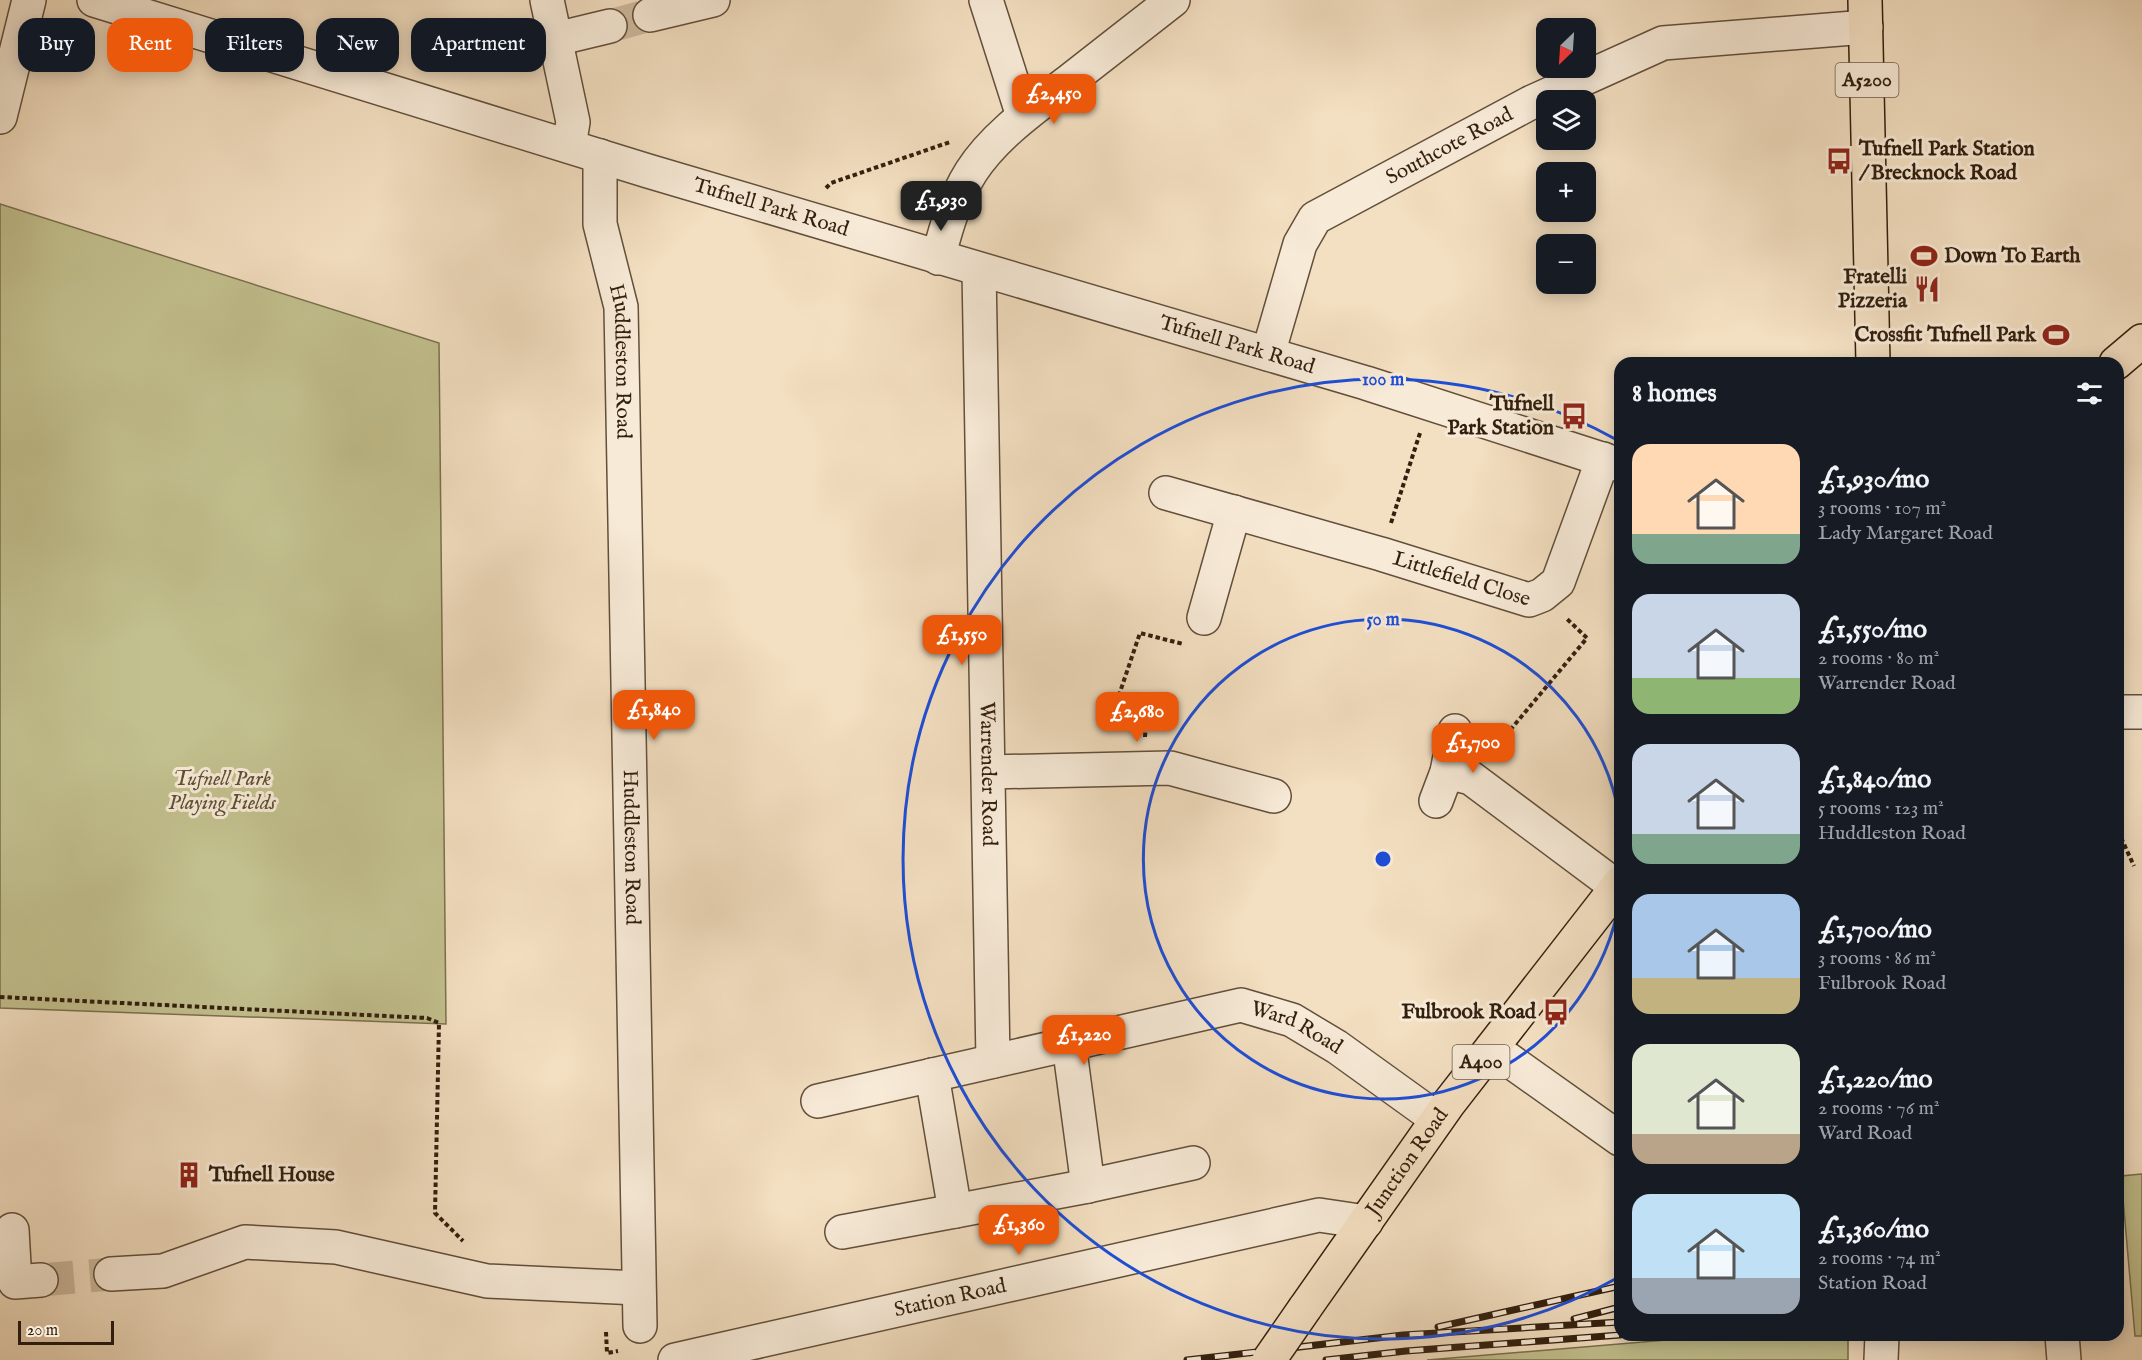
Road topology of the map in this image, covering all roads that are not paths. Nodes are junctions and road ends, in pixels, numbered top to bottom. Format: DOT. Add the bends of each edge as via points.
graph roads {
  1 [pos="28,0"];
  2 [pos="94,0"];
  3 [pos="547,0"];
  4 [pos="713,0"];
  5 [pos="986,0"];
  6 [pos="1173,0"];
  7 [pos="1866,13"];
  8 [pos="650,15"];
  9 [pos="610,26"];
  10 [pos="556,39"];
  11 [pos="1023,116"];
  12 [pos="0,117"];
  13 [pos="584,151"];
  14 [pos="938,258"];
  15 [pos="979,270"];
  16 [pos="2142,341"];
  17 [pos="1268,354"];
  18 [pos="1873,357"];
  19 [pos="2123,357"];
  20 [pos="1611,462"];
  21 [pos="1166,493"];
  22 [pos="1234,512"];
  23 [pos="1204,617"];
  24 [pos="2124,712"];
  25 [pos="2142,712"];
  26 [pos="1455,731"];
  27 [pos="989,771"];
  28 [pos="1274,796"];
  29 [pos="1614,883"];
  30 [pos="1614,890"];
  31 [pos="1069,1044"];
  32 [pos="1492,1048"];
  33 [pos="993,1061"];
  34 [pos="932,1075"];
  35 [pos="818,1101"];
  36 [pos="1437,1119"];
  37 [pos="1614,1136"];
  38 [pos="1193,1164"];
  39 [pos="1088,1186"];
  40 [pos="956,1211"];
  41 [pos="1366,1222"];
  42 [pos="12,1230"];
  43 [pos="842,1232"];
  44 [pos="111,1274"];
  45 [pos="41,1280"];
  46 [pos="638,1288"];
  47 [pos="640,1326"];
  48 [pos="2062,1341"];
  49 [pos="675,1360"];
  50 [pos="1269,1360"];
  51 [pos="2064,1360"];
  1 -- 12 [label="street"];
  2 -- 13 [label="street, Tufnell Park Road"];
  3 -- 10 [label="street, Huddleston Road"];
  4 -- 8 [label="street"];
  5 -- 11 [label="street"];
  6 -- 11 [label="street"];
  7 -- 17 [label="street, Southcote Road" via="1663,43 1530,103 1315,218 1300,244"];
  7 -- 18 [label="main road, A5200"];
  9 -- 10 [label="street"];
  10 -- 13 [label="street, Huddleston Road" via="573,122"];
  11 -- 14 [label="street" via="972,171 950,214"];
  13 -- 14 [label="street, Tufnell Park Road"];
  13 -- 46 [label="street, Huddleston Road" via="621,307"];
  14 -- 15 [label="street, Tufnell Park Road"];
  15 -- 17 [label="street, Tufnell Park Road"];
  15 -- 27 [label="street, Warrender Road"];
  16 -- 19 [label="main road"];
  17 -- 20 [label="street, Tufnell Park Road"];
  20 -- 22 [label="street, Littlefield Close" via="1558,582 1529,600"];
  21 -- 22 [label="street, Littlefield Close"];
  22 -- 23 [label="street"];
  24 -- 25 [label="street"];
  26 -- 29 [label="street" via="1451,784"];
  27 -- 28 [label="street" via="1170,768"];
  27 -- 33 [label="street, Warrender Road"];
  30 -- 32 [label="main road, Junction Road / A400"];
  31 -- 33 [label="street, Ward Road"];
  31 -- 36 [label="street, Ward Road" via="1241,1005 1292,1020"];
  31 -- 39 [label="street"];
  32 -- 36 [label="main road, Junction Road / A400"];
  32 -- 37 [label="street"];
  33 -- 34 [label="street, Ward Road"];
  34 -- 35 [label="street, Ward Road"];
  34 -- 40 [label="street"];
  36 -- 41 [label="main road, Junction Road / A400"];
  38 -- 39 [label="street"];
  39 -- 40 [label="street"];
  40 -- 43 [label="street"];
  41 -- 49 [label="street, Station Road" via="1319,1215"];
  41 -- 50 [label="main road, Junction Road / A400, bridge"];
  42 -- 45 [label="street" via="15,1282"];
  44 -- 46 [label="street" via="163,1271 245,1242 336,1247 487,1281"];
  46 -- 47 [label="street, Huddleston Road"];
  48 -- 51 [label="street"];
}
